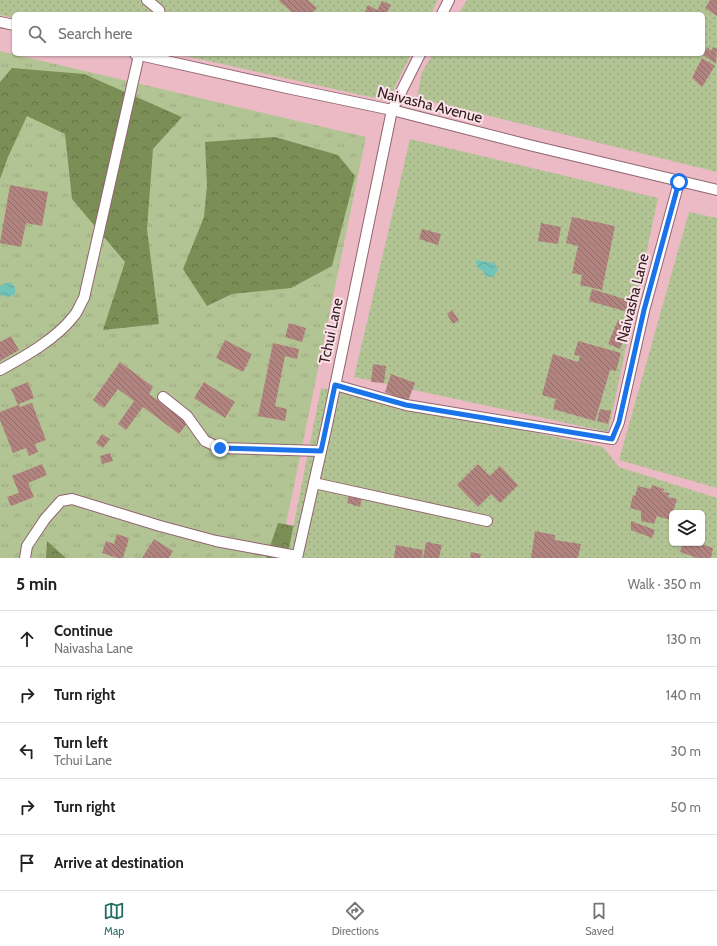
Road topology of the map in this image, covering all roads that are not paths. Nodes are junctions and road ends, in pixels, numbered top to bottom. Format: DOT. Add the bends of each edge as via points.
graph roads {
  1 [pos="148,0"];
  2 [pos="449,0"];
  3 [pos="160,12"];
  4 [pos="443,12"];
  5 [pos="0,22"];
  6 [pos="12,25"];
  7 [pos="137,56"];
  8 [pos="151,56"];
  9 [pos="419,56"];
  10 [pos="165,58"];
  11 [pos="392,110"];
  12 [pos="679,182"];
  13 [pos="717,190"];
  14 [pos="0,370"];
  15 [pos="335,385"];
  16 [pos="163,397"];
  17 [pos="321,451"];
  18 [pos="314,483"];
  19 [pos="487,521"];
  20 [pos="297,557"];
  21 [pos="26,558"];
  1 -- 3 [label="street"];
  2 -- 4 [label="street"];
  5 -- 6 [label="street"];
  7 -- 14 [label="street" via="84,298 74,317 45,343"];
  8 -- 10 [label="street, Naivasha Avenue"];
  9 -- 11 [label="street, Tchui Lane"];
  10 -- 11 [label="street, Naivasha Avenue"];
  11 -- 12 [label="street, Naivasha Avenue"];
  11 -- 15 [label="street, Tchui Lane"];
  12 -- 13 [label="street, Naivasha Avenue"];
  12 -- 15 [label="street, Naivasha Lane" via="644,310 619,422 612,439 406,405"];
  15 -- 17 [label="street, Tchui Lane"];
  16 -- 17 [label="street" via="187,416 205,441 220,448"];
  17 -- 18 [label="street, Tchui Lane"];
  18 -- 19 [label="street"];
  18 -- 20 [label="street, Tchui Lane"];
  20 -- 21 [label="street" via="160,526 72,498 61,501 45,519 27,546"];
}
